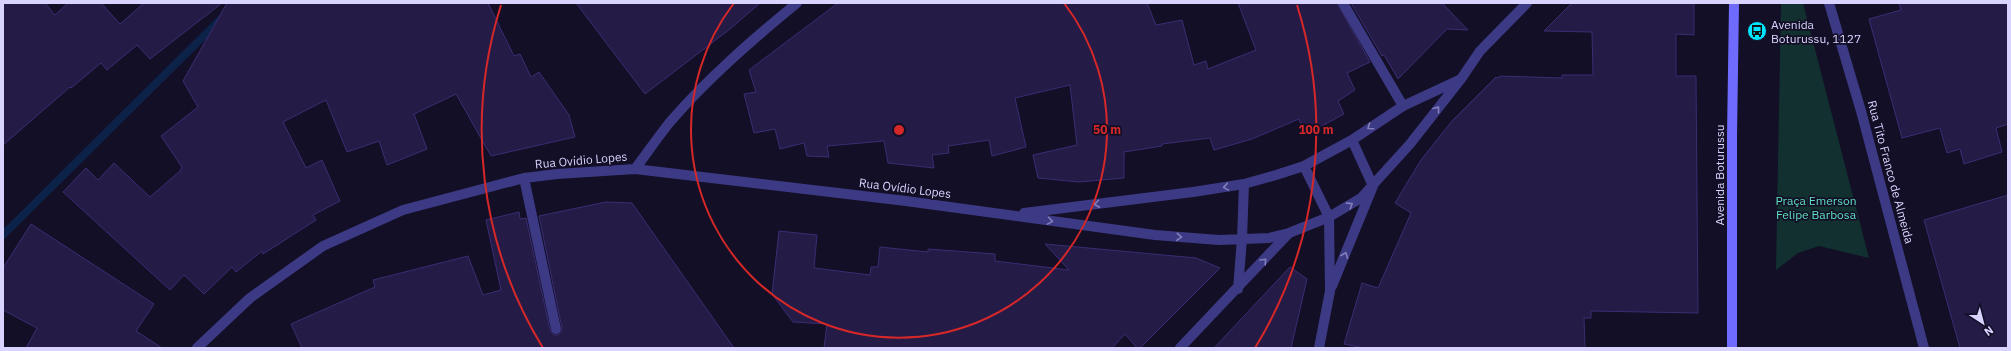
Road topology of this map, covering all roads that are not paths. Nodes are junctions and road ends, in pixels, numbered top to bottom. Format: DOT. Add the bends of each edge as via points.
graph roads {
  1 [pos="797,3"];
  2 [pos="1343,3"];
  3 [pos="1527,3"];
  4 [pos="1734,3"];
  5 [pos="1829,3"];
  6 [pos="1461,79"];
  7 [pos="1403,106"];
  8 [pos="1352,140"];
  9 [pos="1304,166"];
  10 [pos="635,169"];
  11 [pos="524,178"];
  12 [pos="1244,184"];
  13 [pos="1373,186"];
  14 [pos="1012,214"];
  15 [pos="1330,217"];
  16 [pos="1290,233"];
  17 [pos="1242,239"];
  18 [pos="1238,289"];
  19 [pos="1330,291"];
  20 [pos="556,329"];
  21 [pos="197,348"];
  22 [pos="1180,348"];
  23 [pos="1319,348"];
  24 [pos="1732,348"];
  25 [pos="1924,348"];
  1 -- 10 [label="street" via="706,83 670,123"];
  2 -- 7 [label="street"];
  3 -- 6 [label="street" via="1480,51"];
  4 -- 24 [label="main road, Avenida Boturussu"];
  5 -- 25 [label="street, Rua Tito Franco de Almeida" via="1861,111"];
  6 -- 7 [label="street, Rua Ovídio Lopes"];
  13 -- 6 [label="street, one-way"];
  7 -- 8 [label="street, Rua Ovídio Lopes, one-way"];
  8 -- 9 [label="street, Rua Ovídio Lopes"];
  8 -- 13 [label="street"];
  9 -- 12 [label="street, Rua Ovídio Lopes"];
  9 -- 15 [label="street"];
  10 -- 11 [label="street, Rua Ovídio Lopes"];
  10 -- 14 [label="street, Rua Ovídio Lopes"];
  11 -- 20 [label="street"];
  11 -- 21 [label="street, Rua Ovídio Lopes" via="403,210 323,246 250,298"];
  12 -- 14 [label="street, Rua Ovídio Lopes, one-way"];
  12 -- 17 [label="street"];
  15 -- 13 [label="street, Rua Ovídio Lopes, one-way" via="1361,198"];
  19 -- 13 [label="street, one-way"];
  14 -- 17 [label="street, Rua Ovídio Lopes, one-way" via="1155,235 1219,240"];
  15 -- 16 [label="street, Rua Ovídio Lopes"];
  15 -- 19 [label="street"];
  16 -- 17 [label="street, Rua Ovídio Lopes" via="1269,238"];
  18 -- 16 [label="street, one-way"];
  17 -- 18 [label="street"];
  18 -- 22 [label="street"];
  19 -- 23 [label="street"];
}
